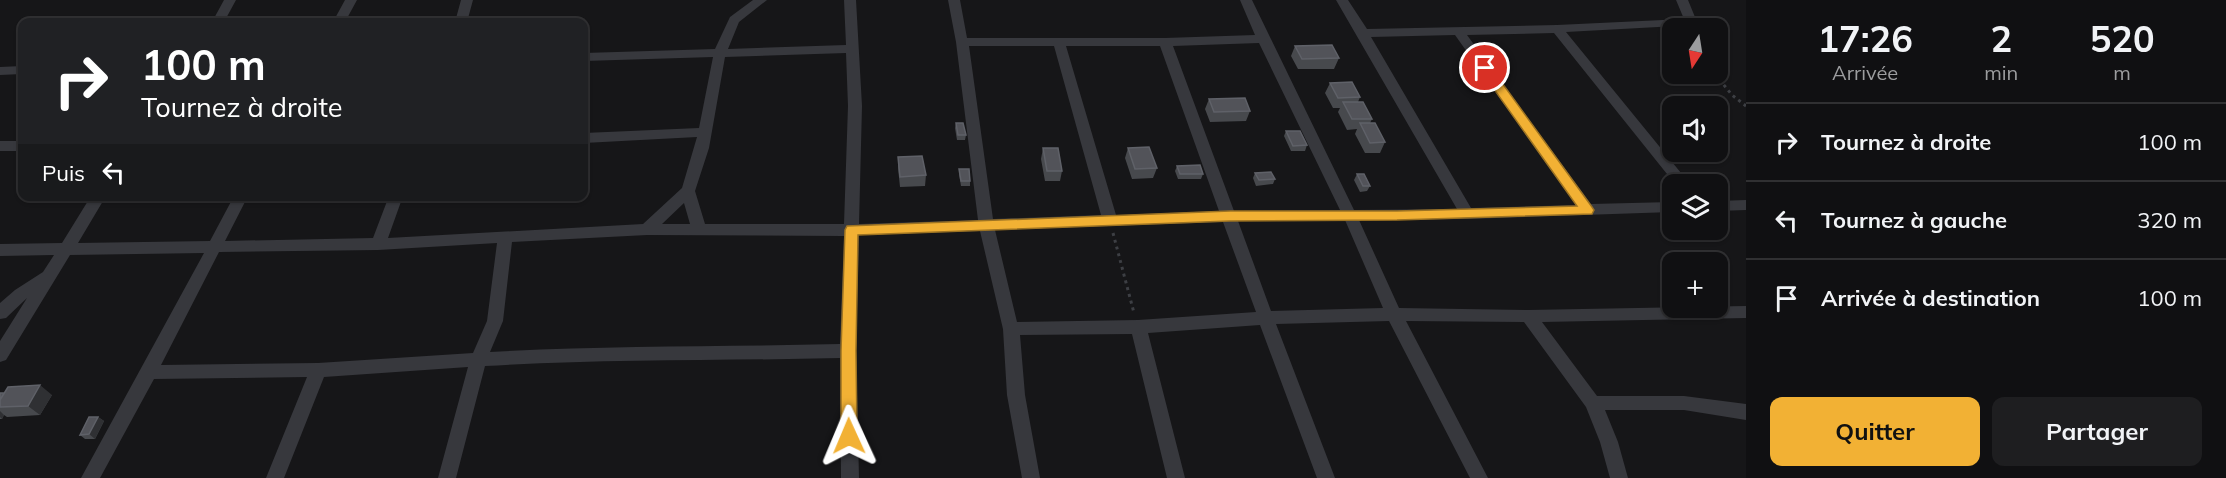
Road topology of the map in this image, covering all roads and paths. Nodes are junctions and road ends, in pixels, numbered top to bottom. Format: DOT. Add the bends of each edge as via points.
graph roads {
  1 [pos="230,0"];
  2 [pos="351,0"];
  3 [pos="467,0"];
  4 [pos="761,0"];
  5 [pos="850,0"];
  6 [pos="954,0"];
  7 [pos="1246,0"];
  8 [pos="1342,0"];
  9 [pos="1682,0"];
  10 [pos="220,18"];
  11 [pos="341,18"];
  12 [pos="462,18"];
  13 [pos="1557,29"];
  14 [pos="1460,32"];
  15 [pos="1363,33"];
  16 [pos="1263,39"];
  17 [pos="962,42"];
  18 [pos="1059,42"];
  19 [pos="1165,42"];
  20 [pos="853,49"];
  21 [pos="720,52"];
  22 [pos="588,57"];
  23 [pos="18,70"];
  24 [pos="0,71"];
  25 [pos="1723,84"];
  26 [pos="1746,106"];
  27 [pos="705,132"];
  28 [pos="588,138"];
  29 [pos="0,146"];
  30 [pos="18,146"];
  31 [pos="1675,174"];
  32 [pos="688,191"];
  33 [pos="96,201"];
  34 [pos="238,201"];
  35 [pos="394,201"];
  36 [pos="1746,205"];
  37 [pos="1728,206"];
  38 [pos="1662,207"];
  39 [pos="1587,210"];
  40 [pos="1467,214"];
  41 [pos="1230,216"];
  42 [pos="1350,216"];
  43 [pos="1110,221"];
  44 [pos="986,225"];
  45 [pos="647,230"];
  46 [pos="699,230"];
  47 [pos="852,230"];
  48 [pos="504,238"];
  49 [pos="378,244"];
  50 [pos="216,246"];
  51 [pos="0,250"];
  52 [pos="65,251"];
  53 [pos="51,276"];
  54 [pos="1746,312"];
  55 [pos="0,313"];
  56 [pos="1394,314"];
  57 [pos="1528,316"];
  58 [pos="1264,318"];
  59 [pos="1138,327"];
  60 [pos="1011,329"];
  61 [pos="848,351"];
  62 [pos="0,355"];
  63 [pos="478,360"];
  64 [pos="318,369"];
  65 [pos="149,372"];
  66 [pos="1593,403"];
  67 [pos="1746,412"];
  68 [pos="90,478"];
  69 [pos="275,478"];
  70 [pos="447,478"];
  71 [pos="850,478"];
  72 [pos="1031,478"];
  73 [pos="1176,478"];
  74 [pos="1326,478"];
  75 [pos="1479,478"];
  76 [pos="1619,478"];
  1 -- 10 [label="street"];
  2 -- 11 [label="street"];
  3 -- 12 [label="street"];
  4 -- 21 [label="street" via="734,20"];
  5 -- 20 [label="street"];
  6 -- 17 [label="street"];
  7 -- 16 [label="street"];
  8 -- 15 [label="street"];
  9 -- 13 [label="street" via="1691,22"];
  13 -- 14 [label="street"];
  13 -- 31 [label="street"];
  14 -- 15 [label="street"];
  14 -- 39 [label="street"];
  15 -- 40 [label="street"];
  16 -- 19 [label="street"];
  16 -- 42 [label="street"];
  17 -- 18 [label="street"];
  17 -- 44 [label="street"];
  18 -- 19 [label="street"];
  18 -- 43 [label="street"];
  19 -- 41 [label="street"];
  20 -- 21 [label="street"];
  20 -- 47 [label="street"];
  21 -- 22 [label="street"];
  21 -- 27 [label="street"];
  23 -- 24 [label="street"];
  25 -- 26 [label="path"];
  27 -- 28 [label="street"];
  27 -- 32 [label="street"];
  29 -- 30 [label="street"];
  32 -- 45 [label="street"];
  32 -- 46 [label="street"];
  33 -- 52 [label="street"];
  34 -- 50 [label="street"];
  35 -- 49 [label="street"];
  36 -- 37 [label="street"];
  38 -- 39 [label="street"];
  39 -- 40 [label="street"];
  40 -- 42 [label="street"];
  41 -- 42 [label="street"];
  41 -- 43 [label="street"];
  41 -- 58 [label="street"];
  42 -- 56 [label="street"];
  43 -- 44 [label="street"];
  43 -- 59 [label="path"];
  44 -- 47 [label="street"];
  44 -- 60 [label="street"];
  45 -- 46 [label="street"];
  45 -- 48 [label="street"];
  46 -- 47 [label="street"];
  47 -- 61 [label="street"];
  48 -- 49 [label="street"];
  48 -- 63 [label="street" via="495,321"];
  49 -- 50 [label="street"];
  50 -- 52 [label="street"];
  50 -- 65 [label="street"];
  51 -- 52 [label="street"];
  52 -- 53 [label="street"];
  53 -- 55 [label="street" via="21,294"];
  53 -- 62 [label="street"];
  54 -- 57 [label="street"];
  56 -- 57 [label="street"];
  56 -- 58 [label="street"];
  56 -- 75 [label="street"];
  57 -- 66 [label="street"];
  58 -- 59 [label="street"];
  58 -- 74 [label="street"];
  59 -- 60 [label="street"];
  59 -- 73 [label="street"];
  60 -- 72 [label="street" via="1016,395"];
  61 -- 63 [label="street" via="669,356 621,353"];
  61 -- 71 [label="street"];
  63 -- 64 [label="street"];
  63 -- 70 [label="street"];
  64 -- 65 [label="street"];
  64 -- 69 [label="street"];
  65 -- 68 [label="street"];
  66 -- 67 [label="street" via="1684,403"];
  66 -- 76 [label="street"];
}
